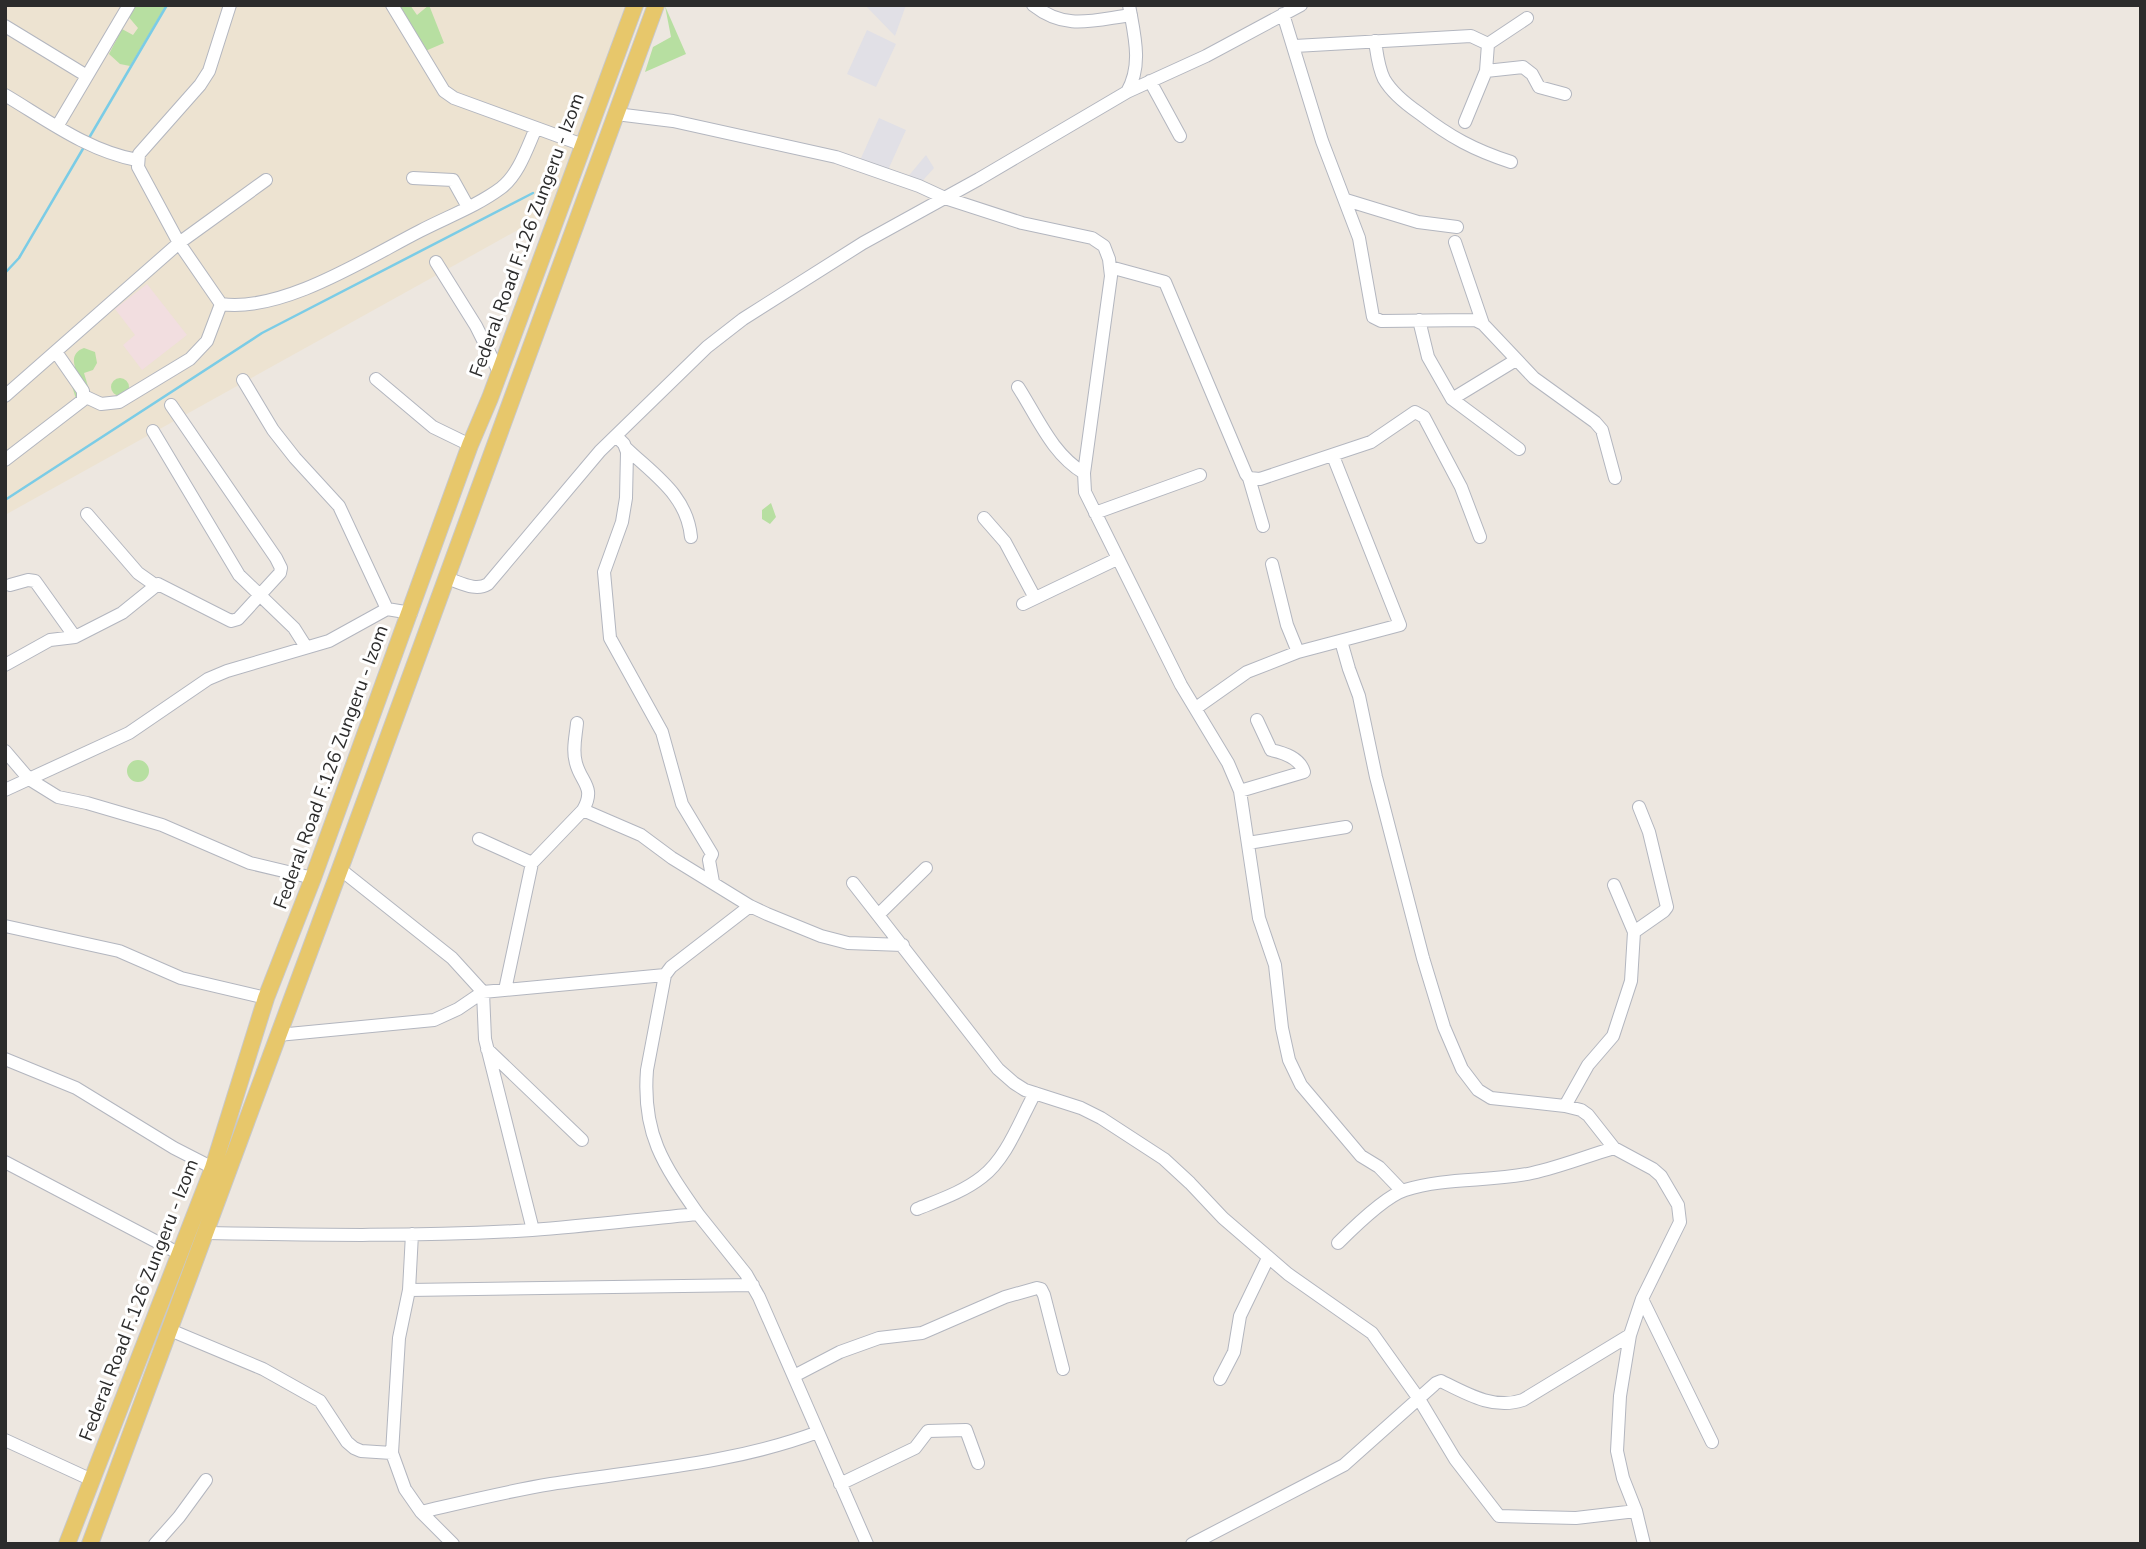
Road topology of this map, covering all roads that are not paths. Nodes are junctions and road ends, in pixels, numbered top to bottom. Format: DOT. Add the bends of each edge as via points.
graph roads {
  1 [pos="129,5"];
  2 [pos="230,5"];
  3 [pos="392,5"];
  4 [pos="635,5"];
  5 [pos="656,5"];
  6 [pos="1034,5"];
  7 [pos="1301,5"];
  8 [pos="1130,10"];
  9 [pos="1283,14"];
  10 [pos="1527,18"];
  11 [pos="5,26"];
  12 [pos="1375,41"];
  13 [pos="1488,44"];
  14 [pos="1295,46"];
  15 [pos="1486,71"];
  16 [pos="87,76"];
  17 [pos="1150,81"];
  18 [pos="1127,92"];
  19 [pos="1565,94"];
  20 [pos="7,99"];
  21 [pos="616,114"];
  22 [pos="1465,122"];
  23 [pos="58,125"];
  24 [pos="536,128"];
  25 [pos="1180,136"];
  26 [pos="583,145"];
  27 [pos="137,160"];
  28 [pos="1511,162"];
  29 [pos="413,178"];
  30 [pos="266,180"];
  31 [pos="945,198"];
  32 [pos="1346,200"];
  33 [pos="468,207"];
  34 [pos="1457,227"];
  35 [pos="1455,242"];
  36 [pos="178,243"];
  37 [pos="436,262"];
  38 [pos="1110,267"];
  39 [pos="221,304"];
  40 [pos="1419,320"];
  41 [pos="1483,324"];
  42 [pos="56,352"];
  43 [pos="1516,360"];
  44 [pos="499,372"];
  45 [pos="376,379"];
  46 [pos="243,380"];
  47 [pos="1018,387"];
  48 [pos="5,396"];
  49 [pos="84,396"];
  50 [pos="490,398"];
  51 [pos="1452,399"];
  52 [pos="171,405"];
  53 [pos="510,406"];
  54 [pos="153,431"];
  55 [pos="616,436"];
  56 [pos="470,444"];
  57 [pos="626,448"];
  58 [pos="1519,449"];
  59 [pos="1333,456"];
  60 [pos="5,460"];
  61 [pos="1084,473"];
  62 [pos="1200,475"];
  63 [pos="1249,478"];
  64 [pos="1615,478"];
  65 [pos="1096,513"];
  66 [pos="87,514"];
  67 [pos="984,518"];
  68 [pos="1263,526"];
  69 [pos="691,537"];
  70 [pos="1480,537"];
  71 [pos="1117,559"];
  72 [pos="1272,564"];
  73 [pos="446,578"];
  74 [pos="158,584"];
  75 [pos="10,585"];
  76 [pos="261,596"];
  77 [pos="387,609"];
  78 [pos="411,613"];
  79 [pos="75,637"];
  80 [pos="1341,641"];
  81 [pos="306,647"];
  82 [pos="1298,652"];
  83 [pos="5,665"];
  84 [pos="1196,708"];
  85 [pos="1257,720"];
  86 [pos="577,723"];
  87 [pos="5,751"];
  88 [pos="29,779"];
  89 [pos="5,790"];
  90 [pos="1240,791"];
  91 [pos="1639,807"];
  92 [pos="583,810"];
  93 [pos="1346,827"];
  94 [pos="479,839"];
  95 [pos="1248,843"];
  96 [pos="532,863"];
  97 [pos="926,868"];
  98 [pos="340,869"];
  99 [pos="313,878"];
  100 [pos="713,882"];
  101 [pos="853,883"];
  102 [pos="1614,886"];
  103 [pos="750,906"];
  104 [pos="878,915"];
  105 [pos="5,926"];
  106 [pos="1634,932"];
  107 [pos="903,945"];
  108 [pos="665,975"];
  109 [pos="505,990"];
  110 [pos="483,992"];
  111 [pos="266,998"];
  112 [pos="278,1035"];
  113 [pos="487,1049"];
  114 [pos="5,1059"];
  115 [pos="1035,1093"];
  116 [pos="1565,1106"];
  117 [pos="582,1140"];
  118 [pos="1614,1148"];
  119 [pos="5,1162"];
  120 [pos="213,1168"];
  121 [pos="1402,1191"];
  122 [pos="917,1209"];
  123 [pos="698,1214"];
  124 [pos="533,1230"];
  125 [pos="206,1233"];
  126 [pos="412,1234"];
  127 [pos="1338,1243"];
  128 [pos="180,1254"];
  129 [pos="1268,1258"];
  130 [pos="753,1285"];
  131 [pos="409,1290"];
  132 [pos="1642,1299"];
  133 [pos="170,1330"];
  134 [pos="1630,1335"];
  135 [pos="1063,1369"];
  136 [pos="794,1376"];
  137 [pos="1220,1379"];
  138 [pos="1419,1399"];
  139 [pos="818,1432"];
  140 [pos="5,1440"];
  141 [pos="1712,1442"];
  142 [pos="392,1453"];
  143 [pos="978,1463"];
  144 [pos="92,1480"];
  145 [pos="206,1480"];
  146 [pos="841,1484"];
  147 [pos="1636,1511"];
  148 [pos="421,1512"];
  149 [pos="67,1544"];
  150 [pos="90,1544"];
  151 [pos="155,1544"];
  152 [pos="453,1544"];
  153 [pos="867,1544"];
  154 [pos="1192,1544"];
  155 [pos="1644,1544"];
  1 -- 16 [label="street"];
  2 -- 27 [label="street" via="209,71"];
  3 -- 24 [label="street" via="444,91"];
  4 -- 26 [label="main road, Federal Road F.126 Zungeru - Izom"];
  5 -- 21 [label="main road, Federal Road F.126 Zungeru - Izom"];
  6 -- 8 [label="street" via="1048,15 1076,23"];
  7 -- 9 [label="street"];
  8 -- 18 [label="street" via="1136,68"];
  9 -- 14 [label="street"];
  9 -- 17 [label="street" via="1206,57"];
  10 -- 13 [label="street"];
  11 -- 16 [label="street"];
  12 -- 13 [label="street" via="1471,36"];
  12 -- 14 [label="street"];
  12 -- 28 [label="street" via="1379,68 1404,102 1447,135"];
  13 -- 15 [label="street"];
  14 -- 32 [label="street" via="1322,141"];
  15 -- 19 [label="street" via="1523,67 1539,87"];
  15 -- 22 [label="street"];
  16 -- 23 [label="street"];
  17 -- 18 [label="street"];
  17 -- 25 [label="street"];
  18 -- 31 [label="street"];
  20 -- 23 [label="street"];
  21 -- 31 [label="street" via="673,121 836,157"];
  21 -- 53 [label="main road, Federal Road F.126 Zungeru - Izom"];
  23 -- 27 [label="street" via="96,149"];
  24 -- 26 [label="street"];
  24 -- 33 [label="street" via="508,181"];
  26 -- 44 [label="main road, Federal Road F.126 Zungeru - Izom"];
  27 -- 36 [label="street"];
  29 -- 33 [label="street" via="453,180"];
  30 -- 36 [label="street"];
  31 -- 38 [label="street" via="1022,223 1092,237 1104,246"];
  31 -- 55 [label="street" via="863,243 743,319 707,347"];
  32 -- 34 [label="street" via="1418,222"];
  32 -- 40 [label="street" via="1359,238 1373,317"];
  33 -- 39 [label="street" via="338,274 284,296 253,304"];
  35 -- 41 [label="street"];
  36 -- 39 [label="street"];
  36 -- 42 [label="street"];
  37 -- 44 [label="street"];
  38 -- 61 [label="street"];
  38 -- 63 [label="street" via="1165,282"];
  39 -- 49 [label="street" via="207,341 190,359 119,402 101,404"];
  40 -- 41 [label="street"];
  40 -- 51 [label="street" via="1428,357"];
  41 -- 43 [label="street"];
  42 -- 48 [label="street"];
  42 -- 49 [label="street"];
  43 -- 51 [label="street"];
  43 -- 64 [label="street" via="1602,430"];
  44 -- 50 [label="main road, Federal Road F.126 Zungeru - Izom"];
  45 -- 56 [label="street" via="433,426"];
  46 -- 77 [label="street" via="273,430 339,506"];
  47 -- 61 [label="street" via="1054,447"];
  49 -- 60 [label="street" via="80,404"];
  50 -- 53 [label="main road"];
  50 -- 56 [label="main road, Federal Road F.126 Zungeru - Izom"];
  51 -- 58 [label="street"];
  52 -- 76 [label="street" via="279,563 280,573"];
  53 -- 73 [label="main road, Federal Road F.126 Zungeru - Izom"];
  54 -- 76 [label="street" via="239,575"];
  55 -- 57 [label="street"];
  55 -- 73 [label="street" via="488,584 475,588"];
  56 -- 78 [label="main road, Federal Road F.126 Zungeru - Izom"];
  57 -- 69 [label="street" via="677,496"];
  57 -- 100 [label="street" via="625,511 604,575 610,638 662,732 682,804 712,854"];
  59 -- 63 [label="street" via="1260,479"];
  59 -- 70 [label="street" via="1371,442 1420,412 1461,487"];
  59 -- 80 [label="street" via="1400,625"];
  61 -- 65 [label="street" via="1086,492"];
  62 -- 65 [label="street"];
  63 -- 68 [label="street"];
  65 -- 71 [label="street"];
  66 -- 74 [label="street" via="138,572"];
  67 -- 71 [label="street" via="1005,542 1029,601"];
  71 -- 84 [label="street"];
  72 -- 82 [label="street"];
  73 -- 98 [label="main road, Federal Road F.126 Zungeru - Izom"];
  74 -- 76 [label="street" via="231,621 238,620"];
  74 -- 79 [label="street" via="122,613"];
  75 -- 79 [label="street" via="35,581"];
  76 -- 81 [label="street" via="294,628"];
  77 -- 78 [label="street"];
  77 -- 81 [label="street" via="339,636"];
  78 -- 99 [label="main road, Federal Road F.126 Zungeru - Izom"];
  79 -- 83 [label="street" via="50,640"];
  80 -- 82 [label="street"];
  80 -- 116 [label="street" via="1359,696 1423,958 1462,1069 1478,1090 1491,1098"];
  81 -- 88 [label="street" via="208,678 129,733"];
  82 -- 84 [label="street" via="1247,672"];
  84 -- 90 [label="street"];
  85 -- 90 [label="street" via="1269,747 1295,759 1304,772"];
  86 -- 92 [label="street" via="576,763 588,785"];
  87 -- 88 [label="street"];
  88 -- 89 [label="street"];
  88 -- 99 [label="street" via="58,797 162,825 250,863"];
  90 -- 95 [label="street"];
  91 -- 106 [label="street" via="1667,907"];
  92 -- 96 [label="street"];
  92 -- 100 [label="street" via="641,835"];
  93 -- 95 [label="street"];
  94 -- 96 [label="street"];
  95 -- 121 [label="street" via="1259,918 1275,965 1289,1060 1301,1085 1361,1156"];
  96 -- 109 [label="street"];
  97 -- 104 [label="street"];
  98 -- 110 [label="street" via="452,958"];
  98 -- 112 [label="main road, Federal Road F.126 Zungeru - Izom"];
  99 -- 111 [label="main road, Federal Road F.126 Zungeru - Izom"];
  100 -- 103 [label="street"];
  101 -- 104 [label="street"];
  102 -- 106 [label="street"];
  103 -- 107 [label="street" via="848,943"];
  103 -- 108 [label="street"];
  104 -- 107 [label="street"];
  105 -- 111 [label="street" via="112,949 181,978"];
  106 -- 116 [label="street" via="1632,976 1617,1029 1588,1065"];
  107 -- 115 [label="street" via="998,1069"];
  108 -- 109 [label="street"];
  108 -- 123 [label="street" via="647,1070 653,1139 670,1175"];
  109 -- 110 [label="street"];
  110 -- 112 [label="street" via="434,1020"];
  110 -- 113 [label="street"];
  111 -- 120 [label="main road, Federal Road F.126 Zungeru - Izom"];
  112 -- 125 [label="main road, Federal Road F.126 Zungeru - Izom"];
  113 -- 117 [label="street"];
  113 -- 124 [label="street"];
  114 -- 120 [label="street" via="76,1088"];
  115 -- 122 [label="street" via="1007,1146 986,1173 965,1188"];
  115 -- 129 [label="street" via="1081,1108 1164,1159"];
  116 -- 118 [label="street" via="1588,1115"];
  118 -- 121 [label="street" via="1532,1173"];
  118 -- 132 [label="street" via="1661,1176 1680,1214"];
  119 -- 128 [label="street"];
  120 -- 128 [label="main road, Federal Road F.126 Zungeru - Izom"];
  121 -- 127 [label="street"];
  123 -- 124 [label="street"];
  123 -- 130 [label="street"];
  124 -- 126 [label="street"];
  125 -- 126 [label="street"];
  125 -- 133 [label="main road, Federal Road F.126 Zungeru - Izom"];
  126 -- 131 [label="street"];
  128 -- 144 [label="main road, Federal Road F.126 Zungeru - Izom"];
  129 -- 137 [label="street" via="1240,1316 1234,1352"];
  129 -- 138 [label="street" via="1372,1333"];
  130 -- 131 [label="street"];
  130 -- 136 [label="street"];
  131 -- 142 [label="street" via="399,1338"];
  132 -- 134 [label="street"];
  132 -- 141 [label="street"];
  133 -- 142 [label="street" via="263,1369 320,1401 354,1448"];
  133 -- 150 [label="main road, Federal Road F.126 Zungeru - Izom"];
  134 -- 138 [label="street" via="1514,1403 1494,1403 1441,1381"];
  134 -- 147 [label="street" via="1617,1451"];
  135 -- 136 [label="street" via="1044,1295 1037,1288 1004,1297 922,1333 879,1338 839,1352"];
  136 -- 139 [label="street"];
  138 -- 147 [label="street" via="1455,1459 1499,1516 1576,1518"];
  138 -- 154 [label="street" via="1344,1465"];
  139 -- 146 [label="street"];
  139 -- 148 [label="street" via="731,1457 548,1485"];
  140 -- 144 [label="street"];
  142 -- 148 [label="street" via="405,1489"];
  143 -- 146 [label="street" via="966,1430 928,1431 915,1448"];
  144 -- 149 [label="main road, Federal Road F.126 Zungeru - Izom"];
  145 -- 151 [label="street"];
  146 -- 153 [label="street"];
  147 -- 155 [label="street"];
  148 -- 152 [label="street"];
}
